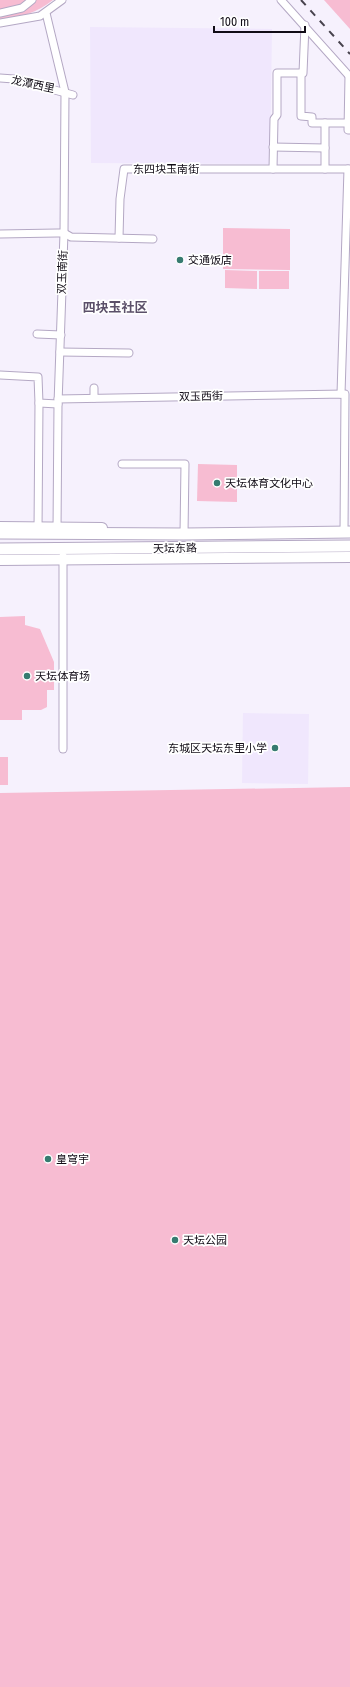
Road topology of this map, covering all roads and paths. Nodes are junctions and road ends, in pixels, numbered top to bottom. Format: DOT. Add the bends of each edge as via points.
graph roads {
  1 [pos="32,0"];
  2 [pos="62,0"];
  3 [pos="281,0"];
  4 [pos="0,13"];
  5 [pos="46,13"];
  6 [pos="0,23"];
  7 [pos="304,25"];
  8 [pos="301,73"];
  9 [pos="349,76"];
  10 [pos="0,78"];
  11 [pos="65,92"];
  12 [pos="73,95"];
  13 [pos="325,123"];
  14 [pos="349,127"];
  15 [pos="273,147"];
  16 [pos="325,148"];
  17 [pos="273,169"];
  18 [pos="325,169"];
  19 [pos="349,170"];
  20 [pos="64,233"];
  21 [pos="0,234"];
  22 [pos="119,238"];
  23 [pos="153,239"];
  24 [pos="37,334"];
  25 [pos="61,335"];
  26 [pos="60,352"];
  27 [pos="129,353"];
  28 [pos="0,375"];
  29 [pos="94,388"];
  30 [pos="343,394"];
  31 [pos="94,398"];
  32 [pos="58,401"];
  33 [pos="39,403"];
  34 [pos="122,464"];
  35 [pos="0,527"];
  36 [pos="38,530"];
  37 [pos="347,530"];
  38 [pos="57,531"];
  39 [pos="184,532"];
  40 [pos="0,533"];
  41 [pos="350,546"];
  42 [pos="0,549"];
  43 [pos="63,555"];
  44 [pos="350,557"];
  45 [pos="0,560"];
  46 [pos="63,749"];
  1 -- 4 [label="street" via="22,8"];
  2 -- 5 [label="street"];
  3 -- 7 [label="street"];
  5 -- 6 [label="street" via="25,20"];
  5 -- 11 [label="street, 双玉南街"];
  7 -- 8 [label="street"];
  7 -- 9 [label="street"];
  8 -- 13 [label="street" via="301,116 312,117 312,123"];
  8 -- 15 [label="street" via="277,73 277,115 274,119"];
  9 -- 14 [label="street"];
  10 -- 11 [label="street, 龙潭西里"];
  11 -- 12 [label="street, 龙潭西里"];
  11 -- 20 [label="street, 双玉南街"];
  13 -- 14 [label="street"];
  13 -- 16 [label="street"];
  15 -- 16 [label="street"];
  15 -- 17 [label="street"];
  16 -- 18 [label="street"];
  17 -- 18 [label="street, 东四块玉南街"];
  17 -- 22 [label="street, 东四块玉南街" via="124,169"];
  18 -- 19 [label="street, 东四块玉南街"];
  19 -- 30 [label="street"];
  20 -- 21 [label="street"];
  20 -- 22 [label="street" via="71,237"];
  20 -- 25 [label="street, 双玉南街"];
  22 -- 23 [label="street"];
  24 -- 25 [label="street"];
  25 -- 26 [label="street, 双玉南街"];
  26 -- 27 [label="street"];
  26 -- 32 [label="street, 双玉南街"];
  28 -- 33 [label="street" via="38,377"];
  29 -- 31 [label="street"];
  30 -- 31 [label="street, 双玉西街"];
  30 -- 37 [label="street"];
  31 -- 32 [label="street, 双玉西街"];
  32 -- 33 [label="street, 双玉西街"];
  32 -- 38 [label="street, 双玉南街"];
  33 -- 36 [label="street"];
  34 -- 39 [label="street" via="185,464"];
  35 -- 36 [label="street"];
  36 -- 38 [label="main road, 天坛东路"];
  36 -- 40 [label="main road, 天坛东路"];
  37 -- 39 [label="main road, 天坛东路"];
  38 -- 39 [label="main road, 天坛东路"];
  41 -- 43 [label="main road, 天坛东路"];
  42 -- 43 [label="main road, 天坛东路"];
  43 -- 44 [label="street"];
  43 -- 45 [label="street"];
  43 -- 46 [label="street"];
}
